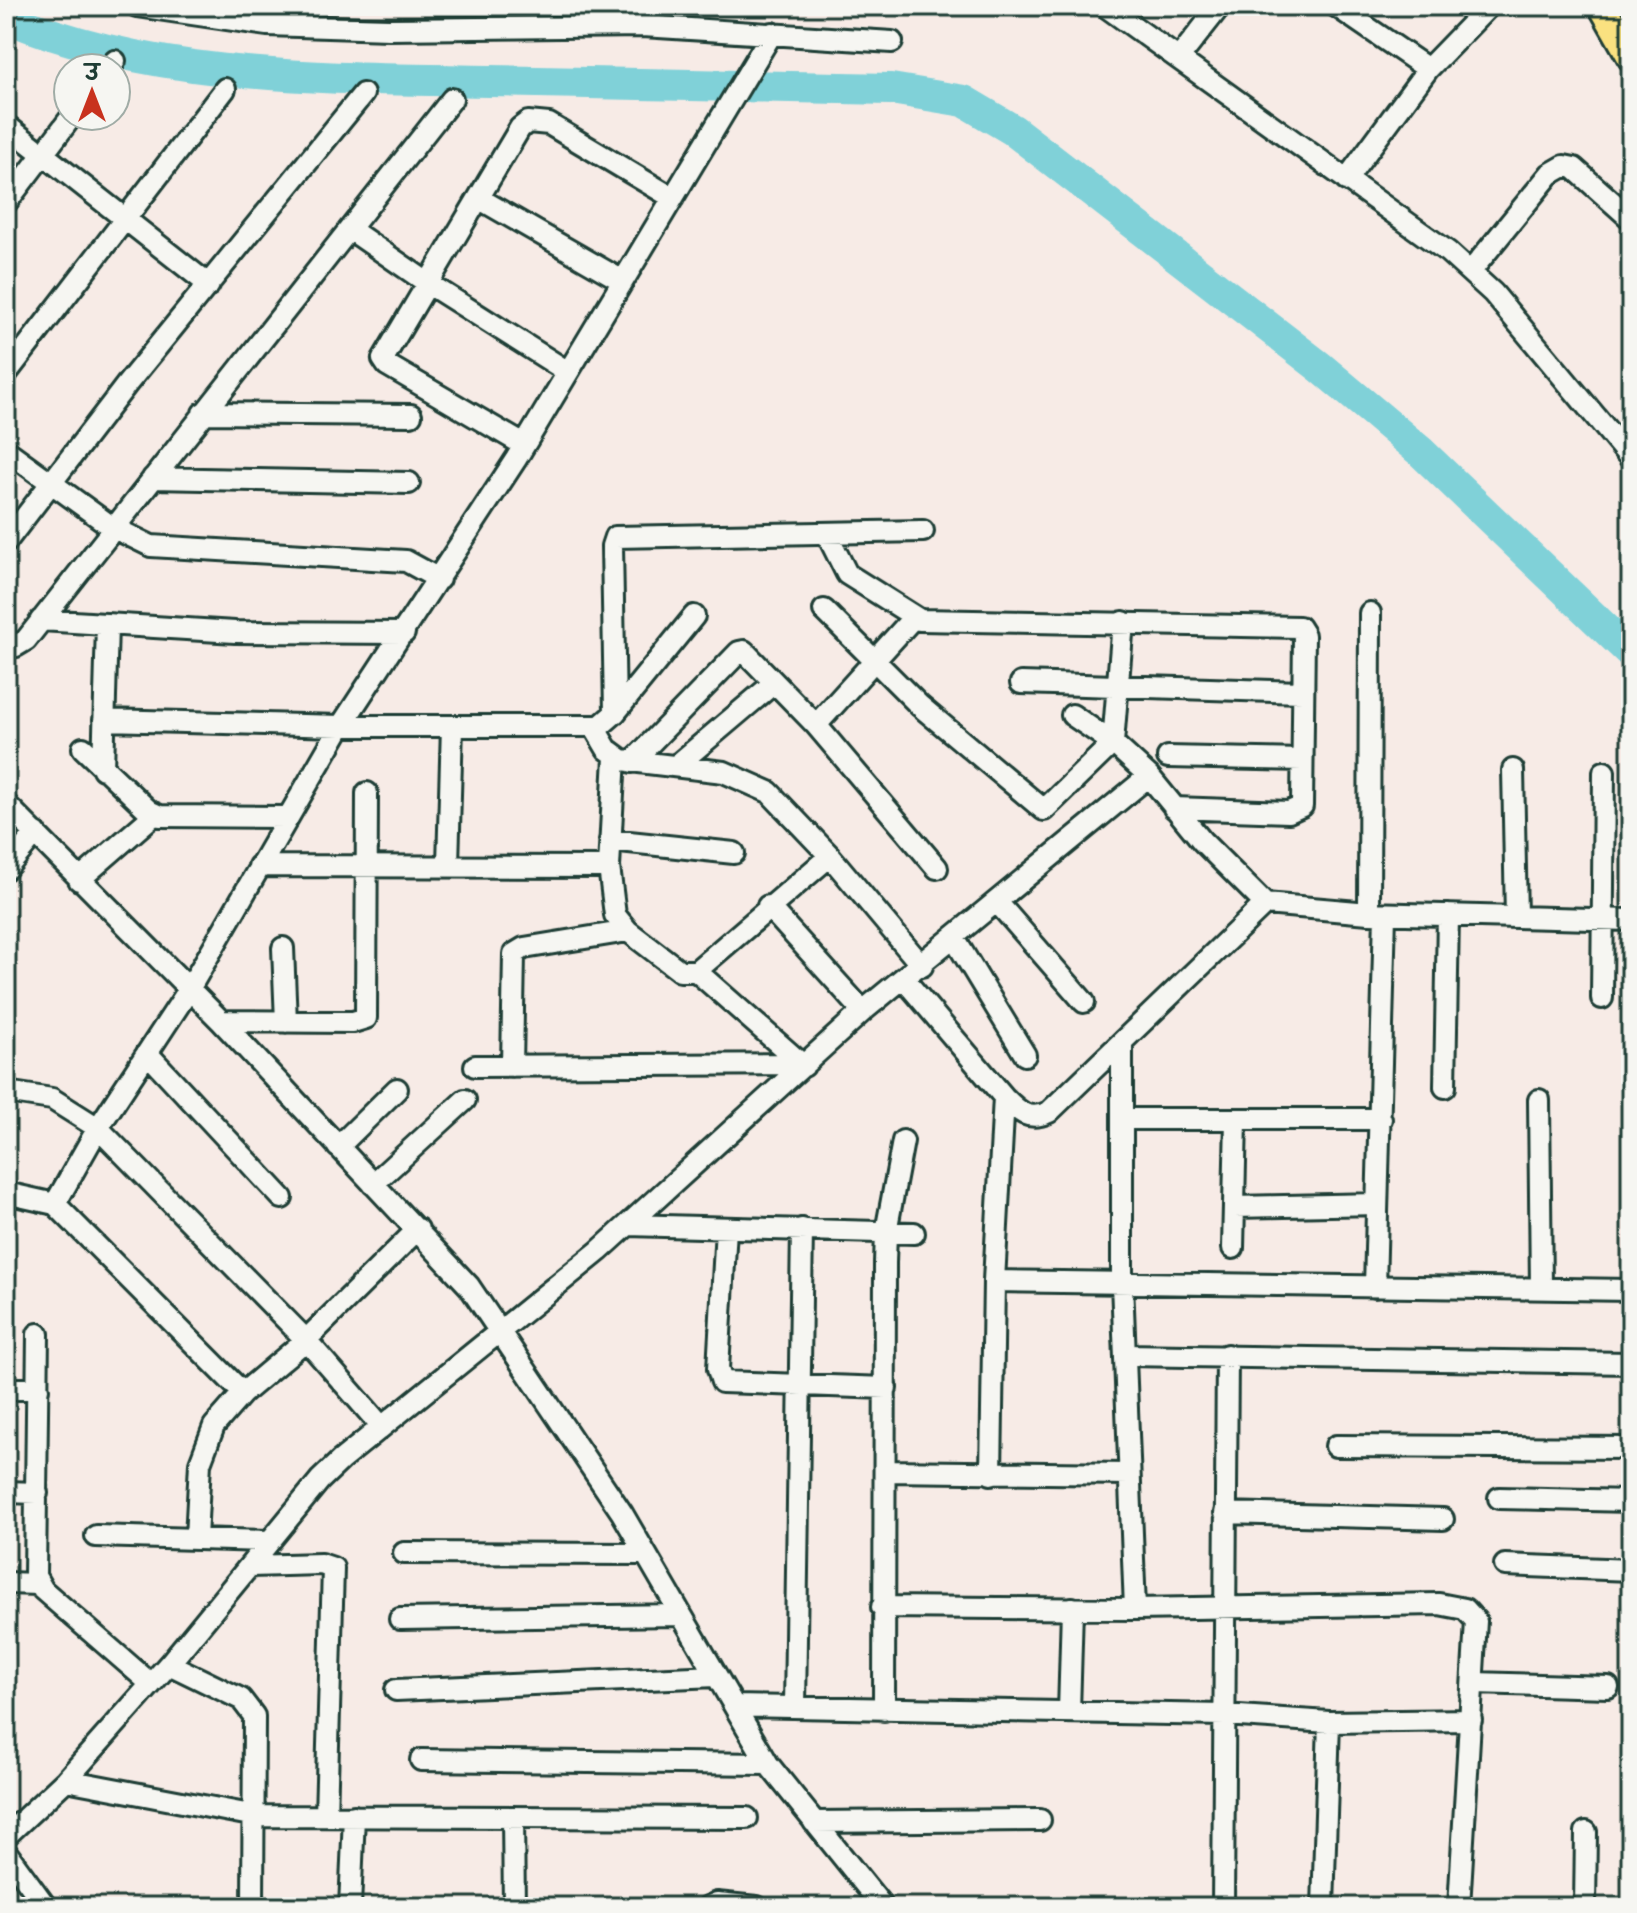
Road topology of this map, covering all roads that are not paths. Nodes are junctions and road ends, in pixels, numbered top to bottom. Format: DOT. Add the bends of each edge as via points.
graph roads {
  1 [pos="137,6"];
  2 [pos="1105,6"];
  3 [pos="1220,6"];
  4 [pos="1336,6"];
  5 [pos="1489,6"];
  6 [pos="1602,6"];
  7 [pos="772,33"];
  8 [pos="892,42"];
  9 [pos="1631,57"];
  10 [pos="1179,58"];
  11 [pos="1428,69"];
  12 [pos="225,89"];
  13 [pos="363,94"];
  14 [pos="452,99"];
  15 [pos="6,125"];
  16 [pos="60,132"];
  17 [pos="43,154"];
  18 [pos="1346,180"];
  19 [pos="673,198"];
  20 [pos="480,199"];
  21 [pos="6,203"];
  22 [pos="127,219"];
  23 [pos="1631,219"];
  24 [pos="351,230"];
  25 [pos="1471,271"];
  26 [pos="621,280"];
  27 [pos="429,284"];
  28 [pos="209,285"];
  29 [pos="568,372"];
  30 [pos="6,374"];
  31 [pos="203,413"];
  32 [pos="411,415"];
  33 [pos="524,445"];
  34 [pos="6,450"];
  35 [pos="1631,459"];
  36 [pos="153,478"];
  37 [pos="409,483"];
  38 [pos="50,485"];
  39 [pos="112,527"];
  40 [pos="923,531"];
  41 [pos="827,534"];
  42 [pos="6,542"];
  43 [pos="439,579"];
  44 [pos="824,610"];
  45 [pos="1370,613"];
  46 [pos="694,616"];
  47 [pos="914,617"];
  48 [pos="41,620"];
  49 [pos="1123,622"];
  50 [pos="107,624"];
  51 [pos="404,633"];
  52 [pos="6,639"];
  53 [pos="872,662"];
  54 [pos="774,683"];
  55 [pos="1021,683"];
  56 [pos="1118,685"];
  57 [pos="1302,692"];
  58 [pos="615,713"];
  59 [pos="1072,715"];
  60 [pos="104,720"];
  61 [pos="816,725"];
  62 [pos="341,726"];
  63 [pos="452,726"];
  64 [pos="594,727"];
  65 [pos="1113,743"];
  66 [pos="83,748"];
  67 [pos="1168,757"];
  68 [pos="623,759"];
  69 [pos="1302,760"];
  70 [pos="677,765"];
  71 [pos="103,769"];
  72 [pos="1513,770"];
  73 [pos="1604,772"];
  74 [pos="1149,776"];
  75 [pos="367,793"];
  76 [pos="6,804"];
  77 [pos="1174,808"];
  78 [pos="155,814"];
  79 [pos="287,817"];
  80 [pos="36,833"];
  81 [pos="610,840"];
  82 [pos="734,853"];
  83 [pos="830,856"];
  84 [pos="448,864"];
  85 [pos="259,866"];
  86 [pos="368,866"];
  87 [pos="609,867"];
  88 [pos="937,868"];
  89 [pos="6,869"];
  90 [pos="79,880"];
  91 [pos="997,902"];
  92 [pos="1265,904"];
  93 [pos="768,906"];
  94 [pos="1377,913"];
  95 [pos="1448,915"];
  96 [pos="1516,917"];
  97 [pos="1603,919"];
  98 [pos="1631,920"];
  99 [pos="628,931"];
  100 [pos="954,938"];
  101 [pos="283,948"];
  102 [pos="922,966"];
  103 [pos="696,971"];
  104 [pos="903,978"];
  105 [pos="188,991"];
  106 [pos="1602,998"];
  107 [pos="1084,1002"];
  108 [pos="863,1011"];
  109 [pos="221,1021"];
  110 [pos="286,1022"];
  111 [pos="1122,1043"];
  112 [pos="147,1053"];
  113 [pos="1025,1055"];
  114 [pos="803,1065"];
  115 [pos="475,1066"];
  116 [pos="512,1066"];
  117 [pos="1445,1087"];
  118 [pos="397,1089"];
  119 [pos="6,1092"];
  120 [pos="1004,1097"];
  121 [pos="465,1100"];
  122 [pos="1539,1100"];
  123 [pos="1122,1119"];
  124 [pos="1236,1119"];
  125 [pos="1381,1119"];
  126 [pos="98,1128"];
  127 [pos="903,1141"];
  128 [pos="338,1147"];
  129 [pos="373,1184"];
  130 [pos="6,1193"];
  131 [pos="282,1198"];
  132 [pos="55,1204"];
  133 [pos="1377,1204"];
  134 [pos="1234,1207"];
  135 [pos="628,1225"];
  136 [pos="726,1228"];
  137 [pos="418,1229"];
  138 [pos="802,1229"];
  139 [pos="886,1232"];
  140 [pos="914,1233"];
  141 [pos="1233,1248"];
  142 [pos="994,1281"];
  143 [pos="1122,1283"];
  144 [pos="1375,1287"];
  145 [pos="1541,1288"];
  146 [pos="1631,1290"];
  147 [pos="500,1330"];
  148 [pos="38,1334"];
  149 [pos="306,1340"];
  150 [pos="1125,1355"];
  151 [pos="1227,1355"];
  152 [pos="1631,1363"];
  153 [pos="798,1385"];
  154 [pos="886,1388"];
  155 [pos="6,1389"];
  156 [pos="38,1389"];
  157 [pos="243,1393"];
  158 [pos="381,1426"];
  159 [pos="1336,1446"];
  160 [pos="1631,1448"];
  161 [pos="885,1471"];
  162 [pos="991,1474"];
  163 [pos="1128,1474"];
  164 [pos="6,1492"];
  165 [pos="37,1493"];
  166 [pos="1499,1498"];
  167 [pos="1631,1501"];
  168 [pos="1225,1513"];
  169 [pos="1443,1519"];
  170 [pos="96,1536"];
  171 [pos="196,1538"];
  172 [pos="269,1541"];
  173 [pos="404,1553"];
  174 [pos="644,1554"];
  175 [pos="1505,1565"];
  176 [pos="250,1566"];
  177 [pos="1631,1570"];
  178 [pos="6,1583"];
  179 [pos="38,1584"];
  180 [pos="1225,1606"];
  181 [pos="882,1607"];
  182 [pos="1072,1608"];
  183 [pos="1135,1609"];
  184 [pos="679,1615"];
  185 [pos="400,1619"];
  186 [pos="169,1664"];
  187 [pos="716,1676"];
  188 [pos="1474,1683"];
  189 [pos="151,1684"];
  190 [pos="1608,1687"];
  191 [pos="396,1690"];
  192 [pos="735,1706"];
  193 [pos="795,1707"];
  194 [pos="884,1710"];
  195 [pos="1069,1712"];
  196 [pos="1224,1715"];
  197 [pos="1471,1720"];
  198 [pos="1329,1722"];
  199 [pos="421,1760"];
  200 [pos="768,1764"];
  201 [pos="66,1780"];
  202 [pos="256,1816"];
  203 [pos="326,1816"];
  204 [pos="354,1816"];
  205 [pos="513,1817"];
  206 [pos="747,1818"];
  207 [pos="1040,1820"];
  208 [pos="814,1822"];
  209 [pos="1586,1832"];
  210 [pos="6,1836"];
  211 [pos="6,1852"];
  212 [pos="46,1907"];
  213 [pos="253,1907"];
  214 [pos="350,1907"];
  215 [pos="514,1907"];
  216 [pos="708,1907"];
  217 [pos="757,1907"];
  218 [pos="883,1907"];
  219 [pos="1223,1907"];
  220 [pos="1323,1907"];
  221 [pos="1459,1907"];
  222 [pos="1585,1907"];
  1 -- 7 [label="street" via="267,25 643,26"];
  2 -- 10 [label="street"];
  3 -- 10 [label="street"];
  4 -- 11 [label="street"];
  5 -- 11 [label="street"];
  6 -- 9 [label="main road"];
  7 -- 8 [label="street"];
  7 -- 19 [label="street"];
  10 -- 18 [label="street"];
  11 -- 18 [label="street"];
  12 -- 22 [label="street"];
  13 -- 28 [label="street"];
  14 -- 24 [label="street"];
  15 -- 17 [label="street"];
  16 -- 17 [label="street"];
  17 -- 21 [label="street"];
  17 -- 22 [label="street"];
  18 -- 25 [label="street"];
  19 -- 20 [label="street" via="539,121 520,128"];
  19 -- 26 [label="street"];
  20 -- 26 [label="street"];
  20 -- 27 [label="street"];
  22 -- 28 [label="street"];
  22 -- 30 [label="street"];
  23 -- 25 [label="street" via="1574,168 1564,166 1550,174"];
  24 -- 27 [label="street"];
  24 -- 31 [label="street"];
  25 -- 35 [label="street"];
  26 -- 29 [label="street"];
  27 -- 29 [label="street"];
  27 -- 33 [label="street" via="385,353 384,363"];
  28 -- 38 [label="street"];
  29 -- 33 [label="street"];
  31 -- 32 [label="street"];
  31 -- 36 [label="street"];
  33 -- 43 [label="street"];
  34 -- 38 [label="street"];
  36 -- 37 [label="street"];
  36 -- 39 [label="street"];
  38 -- 39 [label="street"];
  38 -- 42 [label="street"];
  39 -- 43 [label="street" via="136,541 173,548 406,561"];
  39 -- 48 [label="street"];
  40 -- 41 [label="street"];
  41 -- 47 [label="street" via="847,574"];
  41 -- 58 [label="street" via="615,537"];
  43 -- 51 [label="street"];
  44 -- 53 [label="street"];
  45 -- 94 [label="street"];
  46 -- 58 [label="street"];
  47 -- 49 [label="street"];
  47 -- 53 [label="street"];
  48 -- 50 [label="street"];
  48 -- 52 [label="street" via="22,645"];
  49 -- 56 [label="street"];
  49 -- 57 [label="street" via="1299,627 1304,635"];
  50 -- 51 [label="street" via="235,632"];
  50 -- 60 [label="street"];
  51 -- 62 [label="street"];
  53 -- 61 [label="street"];
  53 -- 65 [label="street" via="1038,808 1052,805"];
  54 -- 61 [label="street"];
  54 -- 68 [label="street" via="739,652"];
  54 -- 70 [label="street"];
  55 -- 56 [label="street"];
  56 -- 57 [label="street"];
  56 -- 65 [label="street"];
  57 -- 69 [label="street"];
  58 -- 64 [label="street"];
  59 -- 65 [label="street"];
  60 -- 62 [label="street"];
  60 -- 71 [label="street"];
  61 -- 88 [label="street"];
  62 -- 63 [label="street"];
  62 -- 79 [label="street"];
  63 -- 64 [label="street"];
  63 -- 84 [label="street"];
  64 -- 68 [label="street"];
  65 -- 74 [label="street"];
  66 -- 71 [label="street"];
  67 -- 69 [label="street"];
  68 -- 70 [label="street"];
  68 -- 81 [label="street"];
  69 -- 77 [label="street" via="1303,800 1295,811"];
  70 -- 83 [label="street" via="724,772 756,784"];
  71 -- 78 [label="street"];
  72 -- 96 [label="street"];
  73 -- 97 [label="street"];
  74 -- 77 [label="street"];
  74 -- 91 [label="street"];
  75 -- 86 [label="street"];
  76 -- 80 [label="street"];
  77 -- 92 [label="street"];
  78 -- 79 [label="street"];
  78 -- 90 [label="street"];
  79 -- 85 [label="street"];
  80 -- 89 [label="street"];
  80 -- 90 [label="street"];
  81 -- 82 [label="street"];
  81 -- 87 [label="street"];
  83 -- 93 [label="street"];
  83 -- 102 [label="street"];
  84 -- 86 [label="street"];
  84 -- 87 [label="street"];
  85 -- 86 [label="street"];
  85 -- 105 [label="street"];
  86 -- 110 [label="street" via="366,1018"];
  87 -- 99 [label="street" via="615,915"];
  90 -- 105 [label="street"];
  91 -- 100 [label="street"];
  91 -- 107 [label="street"];
  92 -- 94 [label="street"];
  92 -- 111 [label="street"];
  93 -- 103 [label="street"];
  93 -- 108 [label="street"];
  94 -- 95 [label="street"];
  94 -- 125 [label="street"];
  95 -- 96 [label="street"];
  95 -- 117 [label="street"];
  96 -- 97 [label="street"];
  97 -- 98 [label="street"];
  97 -- 106 [label="street"];
  99 -- 103 [label="street" via="680,971"];
  99 -- 116 [label="street" via="514,954"];
  100 -- 102 [label="street"];
  100 -- 113 [label="street"];
  101 -- 110 [label="street"];
  102 -- 104 [label="street"];
  103 -- 114 [label="street"];
  104 -- 108 [label="street"];
  104 -- 120 [label="street"];
  105 -- 109 [label="street"];
  105 -- 112 [label="street"];
  108 -- 114 [label="street"];
  109 -- 110 [label="street"];
  109 -- 128 [label="street"];
  111 -- 120 [label="street" via="1039,1117 1021,1114"];
  111 -- 123 [label="street"];
  112 -- 126 [label="street"];
  112 -- 131 [label="street"];
  114 -- 116 [label="street"];
  114 -- 135 [label="street"];
  115 -- 116 [label="street"];
  118 -- 128 [label="street"];
  119 -- 126 [label="street" via="52,1099"];
  120 -- 142 [label="street"];
  121 -- 129 [label="street"];
  122 -- 145 [label="street"];
  123 -- 124 [label="street"];
  123 -- 143 [label="street"];
  124 -- 125 [label="street"];
  124 -- 134 [label="street"];
  125 -- 133 [label="street"];
  126 -- 132 [label="street"];
  126 -- 149 [label="street"];
  127 -- 139 [label="street"];
  128 -- 129 [label="street"];
  129 -- 137 [label="street"];
  130 -- 132 [label="street"];
  132 -- 157 [label="street"];
  133 -- 134 [label="street"];
  133 -- 144 [label="street"];
  134 -- 141 [label="street"];
  135 -- 136 [label="street"];
  135 -- 147 [label="street"];
  136 -- 138 [label="street"];
  136 -- 153 [label="street" via="719,1376 727,1383"];
  137 -- 147 [label="street"];
  137 -- 149 [label="street"];
  138 -- 139 [label="street"];
  138 -- 153 [label="street"];
  139 -- 140 [label="street"];
  139 -- 154 [label="street"];
  142 -- 143 [label="street"];
  142 -- 162 [label="street"];
  143 -- 144 [label="street"];
  143 -- 150 [label="street"];
  144 -- 145 [label="street"];
  145 -- 146 [label="street"];
  147 -- 158 [label="street"];
  147 -- 174 [label="street"];
  148 -- 156 [label="street"];
  149 -- 157 [label="street"];
  149 -- 158 [label="street"];
  150 -- 151 [label="street"];
  150 -- 163 [label="street"];
  151 -- 152 [label="street"];
  151 -- 168 [label="street"];
  153 -- 154 [label="street"];
  153 -- 193 [label="street"];
  154 -- 161 [label="street"];
  155 -- 156 [label="street"];
  156 -- 165 [label="street"];
  157 -- 171 [label="street" via="214,1426 202,1450"];
  158 -- 172 [label="street" via="320,1480"];
  159 -- 160 [label="street"];
  161 -- 162 [label="street"];
  161 -- 181 [label="street"];
  162 -- 163 [label="street"];
  163 -- 183 [label="street"];
  164 -- 165 [label="street"];
  165 -- 179 [label="street"];
  166 -- 167 [label="street"];
  168 -- 169 [label="street"];
  168 -- 180 [label="street"];
  170 -- 171 [label="street"];
  171 -- 172 [label="street"];
  172 -- 176 [label="street"];
  173 -- 174 [label="street"];
  174 -- 184 [label="street"];
  175 -- 177 [label="street"];
  176 -- 186 [label="street"];
  176 -- 203 [label="street" via="333,1568"];
  178 -- 179 [label="street"];
  179 -- 189 [label="street"];
  180 -- 183 [label="street"];
  180 -- 188 [label="street" via="1457,1605 1476,1621"];
  180 -- 196 [label="street"];
  181 -- 182 [label="street"];
  181 -- 194 [label="street"];
  182 -- 183 [label="street"];
  182 -- 195 [label="street"];
  184 -- 185 [label="street"];
  184 -- 187 [label="street"];
  186 -- 189 [label="street"];
  186 -- 202 [label="street" via="249,1706 256,1727"];
  187 -- 191 [label="street"];
  187 -- 192 [label="street"];
  188 -- 190 [label="street"];
  188 -- 197 [label="street"];
  189 -- 201 [label="street"];
  192 -- 193 [label="street"];
  192 -- 200 [label="street"];
  193 -- 194 [label="street"];
  194 -- 195 [label="street"];
  195 -- 196 [label="street"];
  196 -- 198 [label="street"];
  196 -- 219 [label="street"];
  197 -- 198 [label="street"];
  197 -- 221 [label="street"];
  198 -- 220 [label="street"];
  199 -- 200 [label="street"];
  200 -- 208 [label="street"];
  201 -- 202 [label="street"];
  201 -- 210 [label="street"];
  202 -- 203 [label="street"];
  202 -- 213 [label="street"];
  203 -- 204 [label="street"];
  204 -- 205 [label="street"];
  204 -- 214 [label="street"];
  205 -- 206 [label="street"];
  205 -- 215 [label="street"];
  207 -- 208 [label="street"];
  208 -- 218 [label="street"];
  209 -- 222 [label="street"];
  211 -- 212 [label="street"];
  216 -- 217 [label="street"];
}
